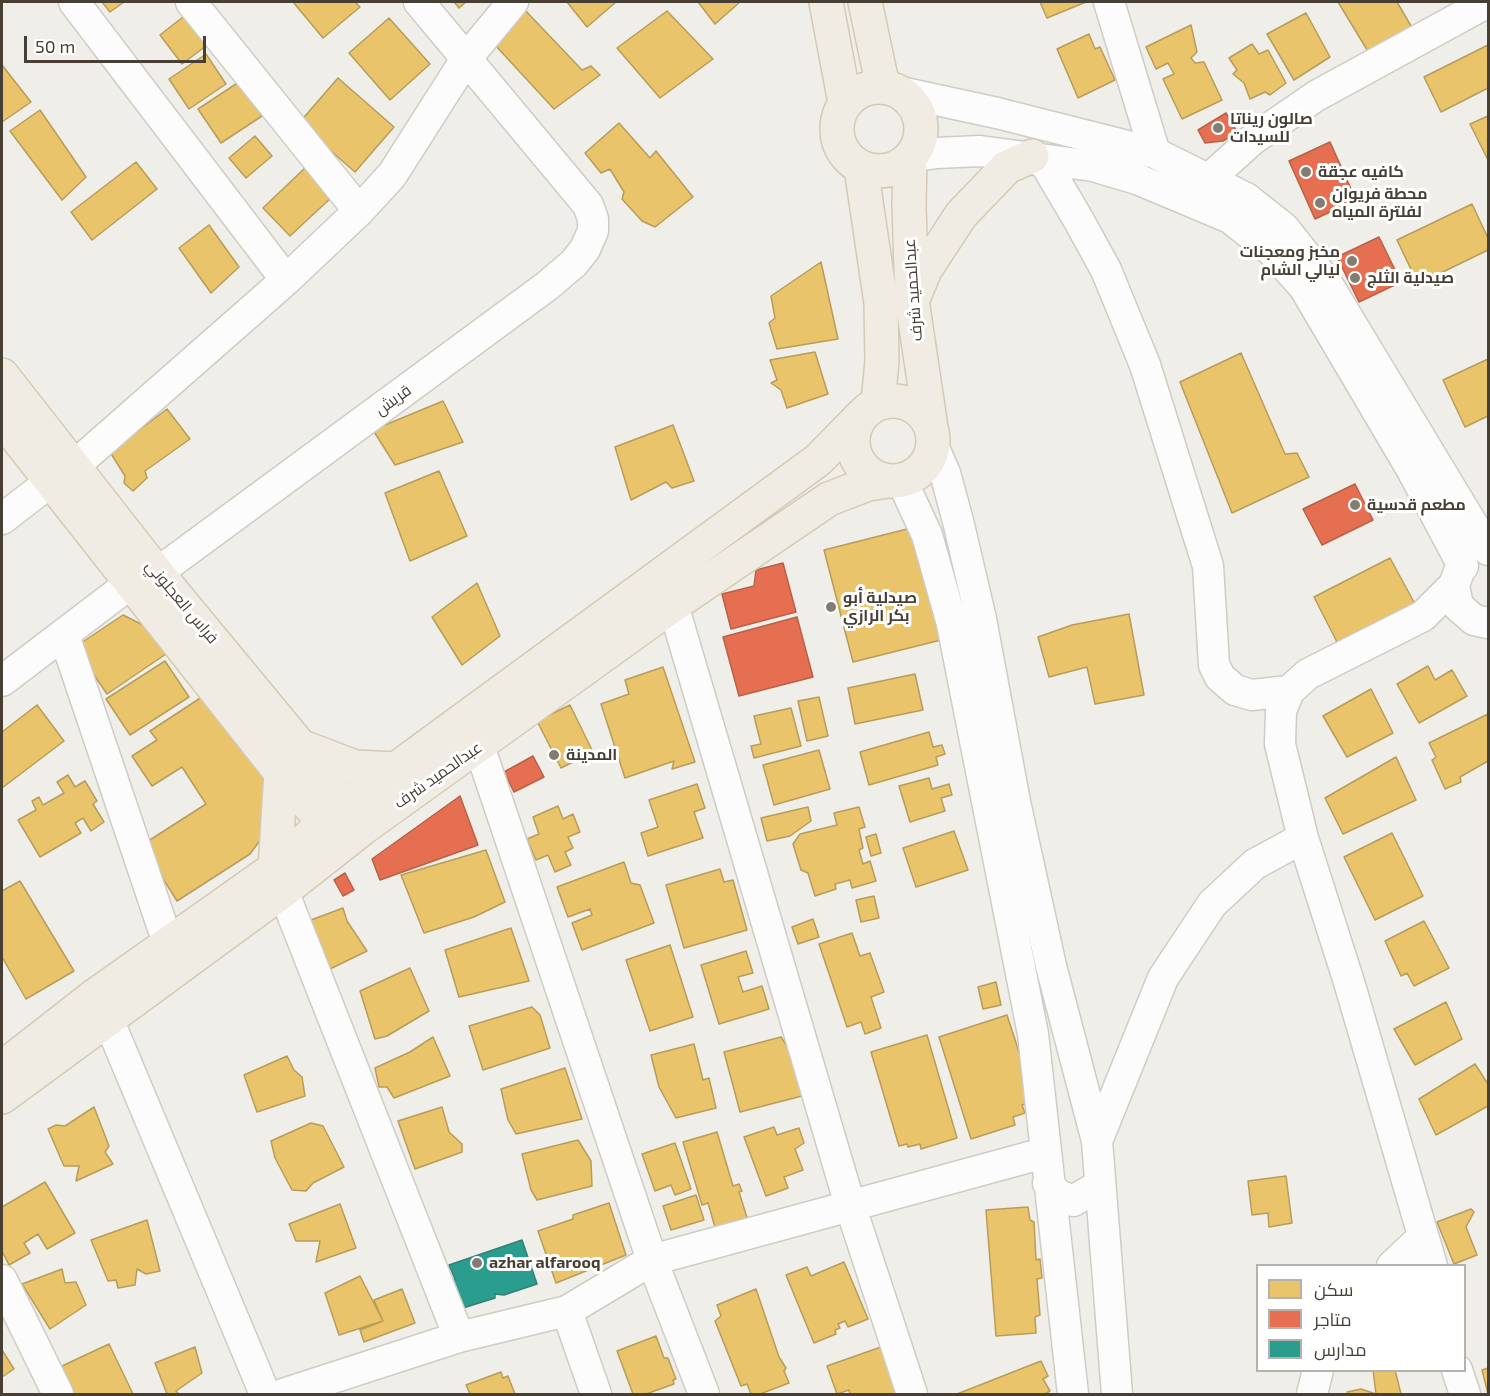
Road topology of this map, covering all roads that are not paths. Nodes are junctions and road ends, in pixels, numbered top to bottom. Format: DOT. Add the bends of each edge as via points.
graph roads {
  1 [pos="74,2"];
  2 [pos="191,2"];
  3 [pos="419,2"];
  4 [pos="513,2"];
  5 [pos="826,2"];
  6 [pos="865,2"];
  7 [pos="1109,2"];
  8 [pos="1488,3"];
  9 [pos="872,35"];
  10 [pos="833,44"];
  11 [pos="466,58"];
  12 [pos="891,90"];
  13 [pos="845,103"];
  14 [pos="1155,153"];
  15 [pos="1032,156"];
  16 [pos="911,158"];
  17 [pos="861,168"];
  18 [pos="1209,178"];
  19 [pos="359,211"];
  20 [pos="286,280"];
  21 [pos="912,300"];
  22 [pos="2,375"];
  23 [pos="871,408"];
  24 [pos="2,419"];
  25 [pos="931,433"];
  26 [pos="61,474"];
  27 [pos="895,481"];
  28 [pos="2,519"];
  29 [pos="1488,550"];
  30 [pos="1468,568"];
  31 [pos="144,578"];
  32 [pos="673,605"];
  33 [pos="1423,616"];
  34 [pos="1477,619"];
  35 [pos="64,635"];
  36 [pos="2,681"];
  37 [pos="1289,691"];
  38 [pos="300,746"];
  39 [pos="479,746"];
  40 [pos="396,769"];
  41 [pos="281,773"];
  42 [pos="344,825"];
  43 [pos="1302,838"];
  44 [pos="279,880"];
  45 [pos="168,943"];
  46 [pos="101,1008"];
  47 [pos="2,1068"];
  48 [pos="2,1097"];
  49 [pos="1086,1104"];
  50 [pos="1041,1113"];
  51 [pos="1096,1141"];
  52 [pos="1044,1153"];
  53 [pos="1048,1183"];
  54 [pos="1100,1185"];
  55 [pos="850,1205"];
  56 [pos="1423,1237"];
  57 [pos="652,1260"];
  58 [pos="1394,1264"];
  59 [pos="1431,1264"];
  60 [pos="2,1280"];
  61 [pos="567,1311"];
  62 [pos="459,1337"];
  63 [pos="1318,1372"];
  64 [pos="1457,1372"];
  65 [pos="352,1384"];
  66 [pos="58,1395"];
  67 [pos="265,1395"];
  68 [pos="283,1395"];
  69 [pos="596,1395"];
  70 [pos="705,1395"];
  71 [pos="912,1395"];
  72 [pos="1073,1395"];
  73 [pos="1117,1395"];
  74 [pos="1312,1395"];
  75 [pos="1465,1395"];
  1 -- 20 [label="street"];
  2 -- 19 [label="street"];
  3 -- 11 [label="street"];
  4 -- 11 [label="street"];
  5 -- 10 [label="main road"];
  6 -- 9 [label="main road"];
  7 -- 14 [label="street"];
  8 -- 18 [label="street" via="1316,96 1252,140"];
  9 -- 10 [label="main road" via="854,45"];
  9 -- 12 [label="main road"];
  10 -- 13 [label="main road"];
  11 -- 19 [label="street" via="392,175"];
  11 -- 31 [label="street, قريش" via="588,205 593,231 585,249 538,293"];
  12 -- 13 [label="main road" via="862,90"];
  12 -- 14 [label="street"];
  12 -- 16 [label="main road" via="910,100 921,122 918,147"];
  13 -- 17 [label="main road" via="837,123 839,144 851,162"];
  14 -- 18 [label="street"];
  15 -- 16 [label="street" via="980,151"];
  15 -- 21 [label="main road" via="1007,167 961,215"];
  15 -- 30 [label="street" via="1093,166 1137,179 1230,218 1272,251 1304,287"];
  15 -- 37 [label="street" via="1046,165 1106,270 1145,364 1208,566 1214,665 1234,690 1252,695"];
  16 -- 17 [label="main road" via="892,170"];
  16 -- 21 [label="main road, عبدالحميد شرف"];
  17 -- 23 [label="main road, عبدالحميد شرف" via="881,303 882,361"];
  18 -- 29 [label="street" via="1246,198 1284,228 1318,271"];
  19 -- 20 [label="street"];
  20 -- 26 [label="street"];
  21 -- 25 [label="main road, عبدالحميد شرف"];
  22 -- 26 [label="main road, فراس العجلوني"];
  23 -- 25 [label="main road" via="901,401 912,405"];
  23 -- 27 [label="main road" via="856,424 853,437 858,461 877,478"];
  23 -- 40 [label="main road, عبدالحميد شرف" via="818,460"];
  24 -- 26 [label="main road, فراس العجلوني"];
  25 -- 27 [label="main road" via="923,468"];
  25 -- 49 [label="street" via="945,473 981,619 1028,861"];
  26 -- 28 [label="street"];
  26 -- 31 [label="main road, فراس العجلوني"];
  27 -- 32 [label="main road, عبدالحميد شرف" via="868,484 829,499"];
  27 -- 50 [label="street" via="927,535 952,624 1033,1034"];
  30 -- 33 [label="street"];
  30 -- 34 [label="street" via="1454,596"];
  31 -- 35 [label="street, قريش"];
  31 -- 38 [label="main road, فراس العجلوني"];
  31 -- 41 [label="main road, فراس العجلوني"];
  32 -- 39 [label="main road, عبدالحميد شرف"];
  32 -- 55 [label="street"];
  33 -- 34 [label="street"];
  33 -- 37 [label="street" via="1308,674"];
  35 -- 36 [label="street, قريش"];
  35 -- 45 [label="street"];
  37 -- 43 [label="street" via="1281,711 1280,744"];
  38 -- 40 [label="main road" via="355,767"];
  38 -- 42 [label="main road, فراس العجلوني"];
  39 -- 42 [label="main road, عبدالحميد شرف"];
  39 -- 57 [label="street"];
  40 -- 42 [label="main road, عبدالحميد شرف"];
  41 -- 42 [label="main road, فراس العجلوني"];
  41 -- 44 [label="main road"];
  42 -- 44 [label="main road, عبدالحميد شرف"];
  43 -- 51 [label="street" via="1255,864 1212,904 1163,978"];
  43 -- 56 [label="street" via="1349,982"];
  44 -- 45 [label="main road, عبدالحميد شرف"];
  44 -- 46 [label="main road, عبدالحميد شرف"];
  44 -- 62 [label="street"];
  45 -- 46 [label="main road, عبدالحميد شرف"];
  46 -- 47 [label="main road, عبدالحميد شرف"];
  46 -- 48 [label="main road, عبدالحميد شرف"];
  46 -- 67 [label="street"];
  49 -- 50 [label="street" via="1068,1097"];
  49 -- 51 [label="street"];
  50 -- 52 [label="street"];
  51 -- 54 [label="street"];
  52 -- 53 [label="street"];
  52 -- 55 [label="street"];
  53 -- 54 [label="street" via="1056,1194 1073,1201"];
  53 -- 72 [label="street"];
  54 -- 73 [label="street"];
  55 -- 57 [label="street"];
  55 -- 71 [label="street"];
  56 -- 58 [label="street"];
  56 -- 59 [label="street"];
  57 -- 61 [label="street"];
  57 -- 70 [label="street"];
  60 -- 66 [label="street"];
  61 -- 62 [label="street"];
  61 -- 69 [label="street"];
  62 -- 65 [label="street"];
  63 -- 74 [label="street"];
  64 -- 75 [label="street"];
  65 -- 68 [label="street"];
}
